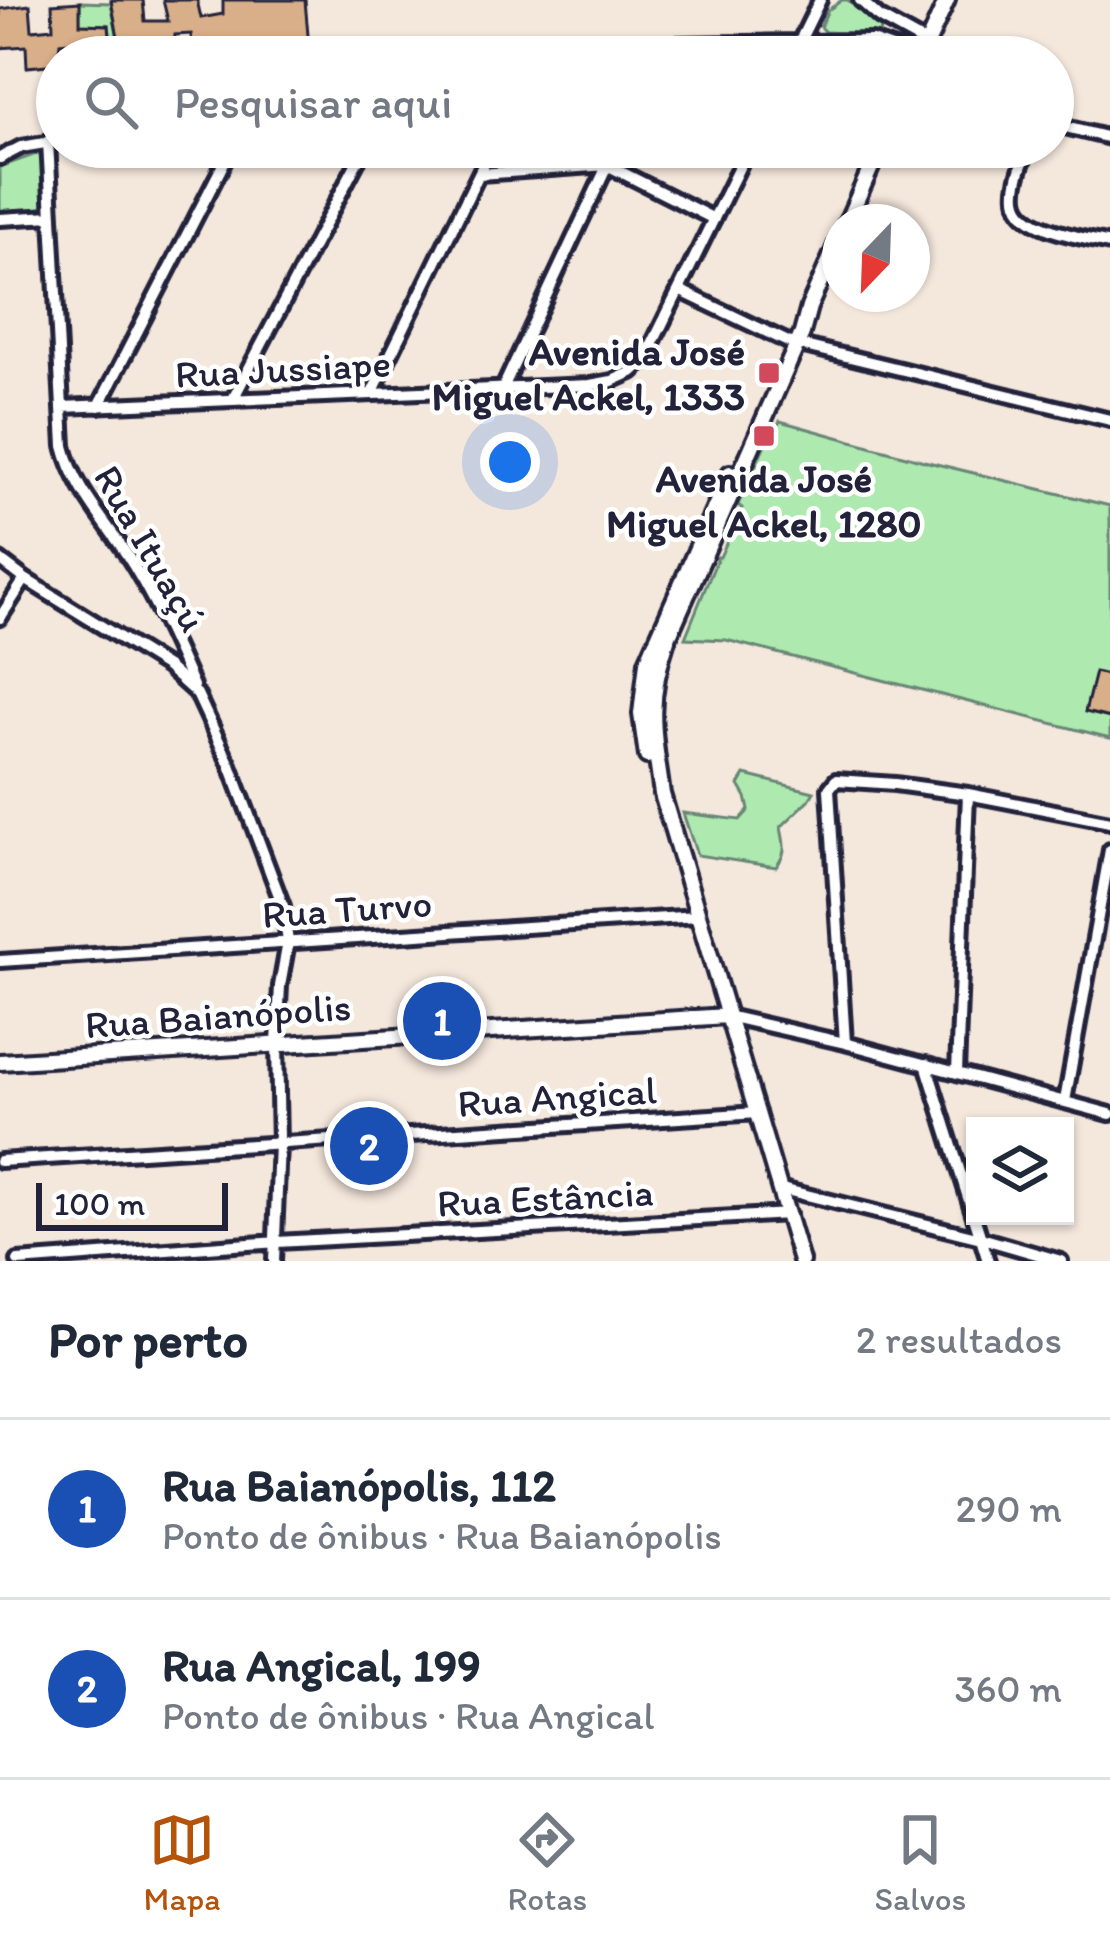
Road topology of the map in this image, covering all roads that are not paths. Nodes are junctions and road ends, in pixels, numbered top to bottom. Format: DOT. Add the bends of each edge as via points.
graph roads {
  1 [pos="820,0"];
  2 [pos="860,0"];
  3 [pos="947,0"];
  4 [pos="889,23"];
  5 [pos="802,36"];
  6 [pos="884,36"];
  7 [pos="904,36"];
  8 [pos="932,36"];
  9 [pos="1074,129"];
  10 [pos="1110,137"];
  11 [pos="36,144"];
  12 [pos="0,158"];
  13 [pos="52,168"];
  14 [pos="221,168"];
  15 [pos="354,168"];
  16 [pos="482,168"];
  17 [pos="564,168"];
  18 [pos="606,168"];
  19 [pos="613,168"];
  20 [pos="738,168"];
  21 [pos="871,168"];
  22 [pos="1023,168"];
  23 [pos="479,174"];
  24 [pos="855,204"];
  25 [pos="52,216"];
  26 [pos="0,219"];
  27 [pos="714,219"];
  28 [pos="1110,244"];
  29 [pos="822,278"];
  30 [pos="679,290"];
  31 [pos="793,343"];
  32 [pos="502,390"];
  33 [pos="372,393"];
  34 [pos="233,399"];
  35 [pos="99,406"];
  36 [pos="62,407"];
  37 [pos="1110,420"];
  38 [pos="0,560"];
  39 [pos="25,579"];
  40 [pos="0,618"];
  41 [pos="175,645"];
  42 [pos="156,660"];
  43 [pos="197,694"];
  44 [pos="968,794"];
  45 [pos="1110,822"];
  46 [pos="1110,850"];
  47 [pos="698,916"];
  48 [pos="288,942"];
  49 [pos="0,961"];
  50 [pos="727,1016"];
  51 [pos="278,1043"];
  52 [pos="845,1043"];
  53 [pos="0,1062"];
  54 [pos="926,1064"];
  55 [pos="957,1072"];
  56 [pos="1065,1101"];
  57 [pos="758,1113"];
  58 [pos="1110,1114"];
  59 [pos="279,1144"];
  60 [pos="0,1161"];
  61 [pos="782,1189"];
  62 [pos="789,1214"];
  63 [pos="981,1238"];
  64 [pos="277,1242"];
  65 [pos="18,1261"];
  66 [pos="274,1261"];
  67 [pos="801,1261"];
  68 [pos="988,1261"];
  69 [pos="1061,1261"];
  1 -- 5 [label="street"];
  2 -- 4 [label="street"];
  3 -- 8 [label="street"];
  4 -- 6 [label="street"];
  4 -- 7 [label="street"];
  9 -- 10 [label="street"];
  11 -- 12 [label="street"];
  13 -- 25 [label="street, Rua Ituaçú"];
  14 -- 35 [label="street"];
  15 -- 34 [label="street"];
  16 -- 23 [label="street"];
  17 -- 23 [label="street"];
  18 -- 32 [label="street"];
  19 -- 27 [label="street"];
  20 -- 27 [label="street"];
  21 -- 24 [label="street"];
  22 -- 28 [label="street" via="1023,213 1043,227"];
  23 -- 33 [label="street"];
  25 -- 26 [label="street"];
  25 -- 36 [label="street, Rua Ituaçú"];
  27 -- 30 [label="street"];
  29 -- 31 [label="street"];
  30 -- 31 [label="street"];
  30 -- 32 [label="street, Rua Jussiape" via="632,372 590,385"];
  31 -- 37 [label="street"];
  31 -- 47 [label="street" via="653,692 662,794"];
  32 -- 33 [label="street, Rua Jussiape"];
  33 -- 34 [label="street, Rua Jussiape"];
  34 -- 35 [label="street, Rua Jussiape"];
  35 -- 36 [label="street, Rua Jussiape"];
  36 -- 41 [label="street, Rua Ituaçú" via="77,483 127,554"];
  38 -- 39 [label="street"];
  39 -- 40 [label="street"];
  39 -- 42 [label="street"];
  41 -- 42 [label="street"];
  41 -- 43 [label="street, Rua Ituaçú"];
  42 -- 43 [label="street"];
  43 -- 48 [label="street, Rua Ituaçú" via="283,906"];
  44 -- 45 [label="street"];
  44 -- 52 [label="street" via="842,778 829,789"];
  44 -- 55 [label="street"];
  46 -- 56 [label="street"];
  47 -- 48 [label="street, Rua Turvo"];
  47 -- 50 [label="street"];
  48 -- 49 [label="street, Rua Turvo"];
  48 -- 51 [label="street"];
  50 -- 51 [label="street, Rua Baianópolis"];
  50 -- 52 [label="street"];
  50 -- 57 [label="street"];
  51 -- 53 [label="street, Rua Baianópolis"];
  51 -- 59 [label="street"];
  52 -- 54 [label="street"];
  54 -- 55 [label="street"];
  54 -- 63 [label="street"];
  55 -- 56 [label="street"];
  56 -- 58 [label="street"];
  57 -- 59 [label="street, Rua Angical"];
  57 -- 61 [label="street"];
  59 -- 60 [label="street, Rua Angical"];
  59 -- 64 [label="street"];
  61 -- 62 [label="street"];
  61 -- 63 [label="street"];
  62 -- 64 [label="street, Rua Estância"];
  62 -- 67 [label="street"];
  63 -- 68 [label="street"];
  63 -- 69 [label="street"];
  64 -- 65 [label="street, Rua Estância"];
  64 -- 66 [label="street"];
}
